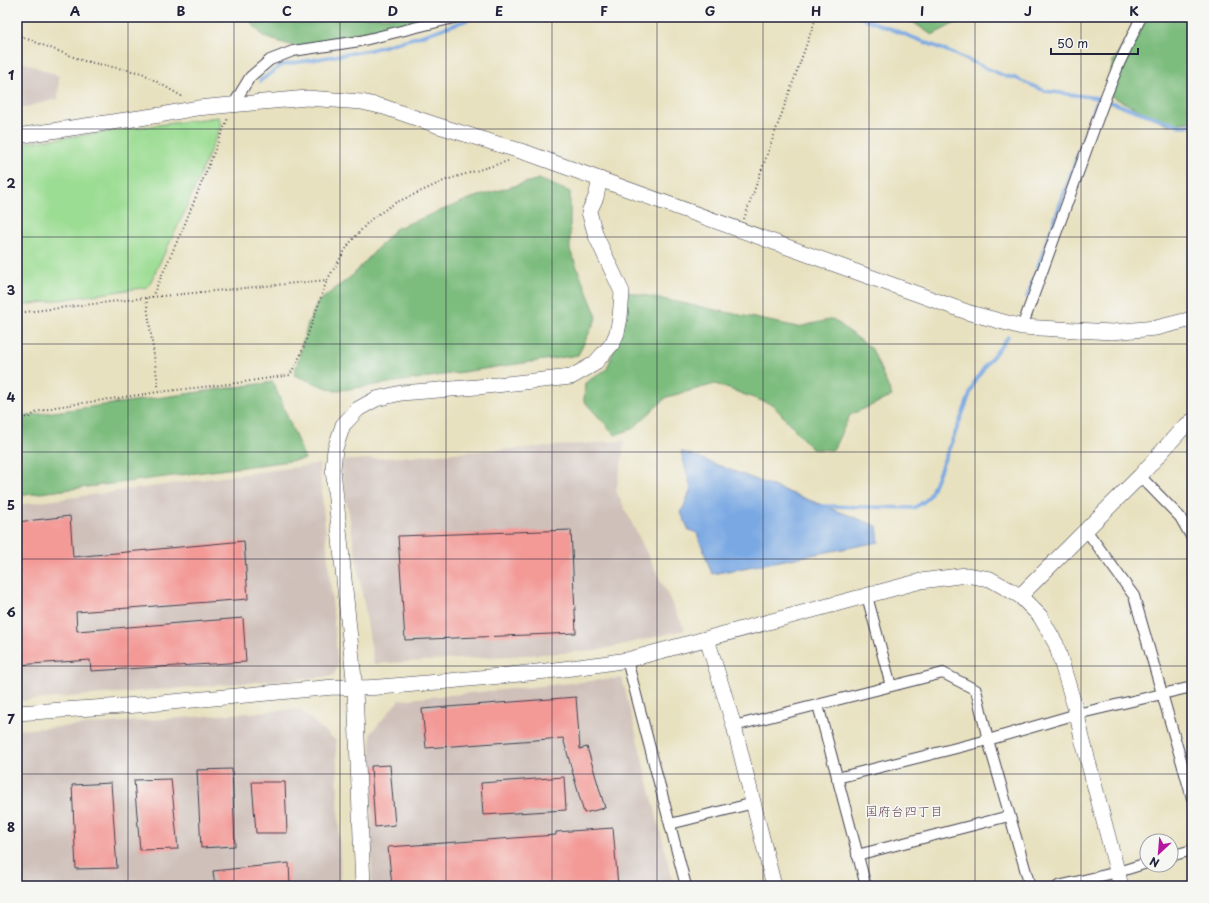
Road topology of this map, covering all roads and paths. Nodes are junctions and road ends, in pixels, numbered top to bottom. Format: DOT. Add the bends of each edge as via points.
graph roads {
  1 [pos="458,17"];
  2 [pos="1141,17"];
  3 [pos="816,18"];
  4 [pos="17,35"];
  5 [pos="233,106"];
  6 [pos="196,108"];
  7 [pos="17,136"];
  8 [pos="530,154"];
  9 [pos="600,179"];
  10 [pos="740,229"];
  11 [pos="327,280"];
  12 [pos="152,297"];
  13 [pos="146,298"];
  14 [pos="17,313"];
  15 [pos="1192,319"];
  16 [pos="1022,327"];
  17 [pos="159,392"];
  18 [pos="17,418"];
  19 [pos="1192,421"];
  20 [pos="1140,476"];
  21 [pos="1086,530"];
  22 [pos="1192,538"];
  23 [pos="867,596"];
  24 [pos="1020,596"];
  25 [pos="707,639"];
  26 [pos="627,660"];
  27 [pos="891,686"];
  28 [pos="1192,687"];
  29 [pos="355,689"];
  30 [pos="1163,694"];
  31 [pos="818,705"];
  32 [pos="17,713"];
  33 [pos="1077,714"];
  34 [pos="734,726"];
  35 [pos="988,740"];
  36 [pos="837,778"];
  37 [pos="1192,798"];
  38 [pos="754,803"];
  39 [pos="1009,816"];
  40 [pos="670,824"];
  41 [pos="1192,850"];
  42 [pos="1179,854"];
  43 [pos="857,856"];
  44 [pos="1139,868"];
  45 [pos="1120,879"];
  46 [pos="363,886"];
  47 [pos="686,886"];
  48 [pos="774,886"];
  49 [pos="866,886"];
  50 [pos="1030,886"];
  51 [pos="1058,886"];
  1 -- 5 [label="street" via="360,41 293,51 270,60 250,77"];
  2 -- 16 [label="street" via="1105,100"];
  3 -- 10 [label="path"];
  4 -- 6 [label="path" via="84,61 142,73 183,96"];
  5 -- 6 [label="street"];
  5 -- 8 [label="street" via="307,98 362,102"];
  5 -- 12 [label="path"];
  6 -- 7 [label="street"];
  8 -- 9 [label="street"];
  8 -- 11 [label="path" via="446,180 395,203 370,220 353,239"];
  9 -- 10 [label="street"];
  9 -- 29 [label="street" via="589,212 596,236 622,292 617,333 612,344 594,364 571,377 394,394 376,399 358,409 343,425 335,450 333,469"];
  10 -- 16 [label="street" via="970,313"];
  11 -- 12 [label="path"];
  11 -- 17 [label="path" via="301,354 290,375"];
  12 -- 13 [label="path"];
  13 -- 14 [label="path"];
  13 -- 17 [label="path"];
  15 -- 16 [label="street" via="1156,328 1112,332"];
  17 -- 18 [label="path" via="55,407 29,417"];
  19 -- 20 [label="street"];
  20 -- 21 [label="street"];
  20 -- 22 [label="street" via="1180,517"];
  21 -- 24 [label="street"];
  21 -- 30 [label="street" via="1134,596"];
  23 -- 24 [label="street" via="921,581 966,575 990,579"];
  23 -- 25 [label="street"];
  23 -- 27 [label="street"];
  24 -- 33 [label="street" via="1040,616 1056,644"];
  25 -- 26 [label="street"];
  25 -- 34 [label="street"];
  26 -- 29 [label="street" via="540,673"];
  26 -- 40 [label="street"];
  27 -- 31 [label="street"];
  27 -- 35 [label="street" via="943,673 976,690"];
  28 -- 30 [label="street"];
  29 -- 32 [label="street" via="334,687"];
  29 -- 46 [label="street"];
  30 -- 33 [label="street"];
  30 -- 37 [label="street"];
  31 -- 34 [label="street"];
  31 -- 36 [label="street"];
  33 -- 35 [label="street"];
  33 -- 45 [label="street"];
  34 -- 38 [label="street"];
  35 -- 36 [label="street"];
  35 -- 39 [label="street"];
  36 -- 43 [label="street"];
  38 -- 40 [label="street"];
  38 -- 48 [label="street"];
  39 -- 43 [label="street"];
  39 -- 50 [label="street"];
  40 -- 47 [label="street"];
  41 -- 42 [label="street"];
  43 -- 49 [label="street"];
  44 -- 45 [label="street"];
  45 -- 51 [label="street"];
}
